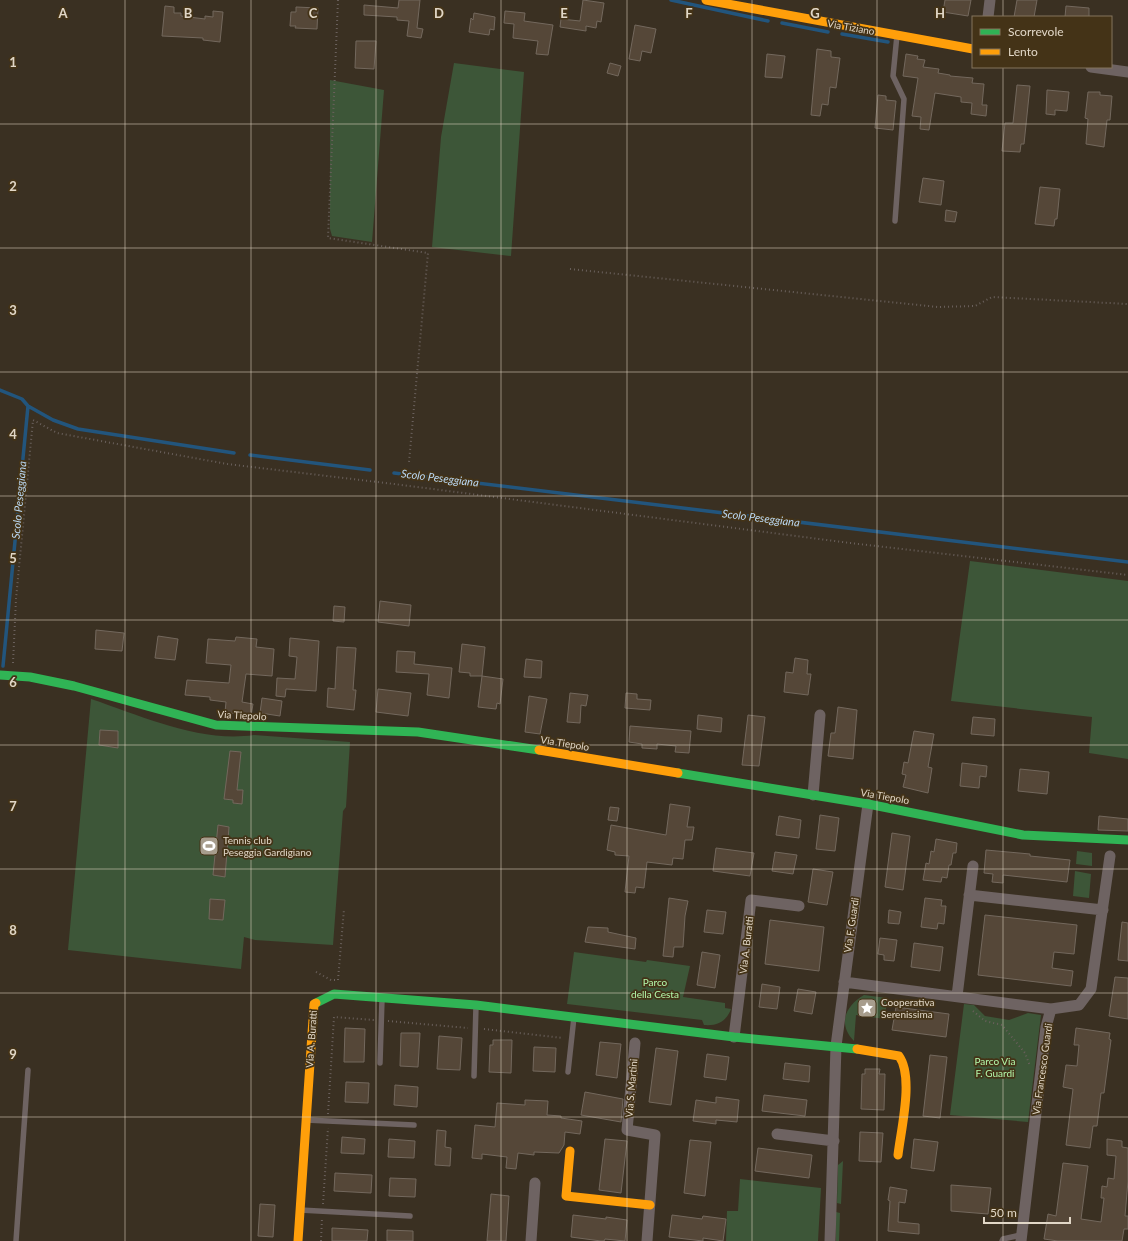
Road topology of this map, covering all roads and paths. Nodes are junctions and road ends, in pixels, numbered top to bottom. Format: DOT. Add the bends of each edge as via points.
graph roads {
  1 [pos="338,0"];
  2 [pos="706,0"];
  3 [pos="990,0"];
  4 [pos="988,16"];
  5 [pos="897,35"];
  6 [pos="972,49"];
  7 [pos="1098,68"];
  8 [pos="1128,72"];
  9 [pos="895,220"];
  10 [pos="570,270"];
  11 [pos="1128,304"];
  12 [pos="409,462"];
  13 [pos="1128,575"];
  14 [pos="0,675"];
  15 [pos="15,676"];
  16 [pos="820,715"];
  17 [pos="813,795"];
  18 [pos="868,804"];
  19 [pos="1128,840"];
  20 [pos="1110,856"];
  21 [pos="973,866"];
  22 [pos="969,895"];
  23 [pos="799,906"];
  24 [pos="344,909"];
  25 [pos="1102,910"];
  26 [pos="316,972"];
  27 [pos="844,982"];
  28 [pos="957,996"];
  29 [pos="382,999"];
  30 [pos="476,1005"];
  31 [pos="1051,1009"];
  32 [pos="972,1010"];
  33 [pos="574,1017"];
  34 [pos="381,1021"];
  35 [pos="475,1028"];
  36 [pos="734,1037"];
  37 [pos="572,1039"];
  38 [pos="635,1043"];
  39 [pos="836,1046"];
  40 [pos="380,1063"];
  41 [pos="1030,1068"];
  42 [pos="28,1070"];
  43 [pos="568,1072"];
  44 [pos="474,1076"];
  45 [pos="306,1120"];
  46 [pos="328,1120"];
  47 [pos="414,1125"];
  48 [pos="777,1134"];
  49 [pos="834,1141"];
  50 [pos="570,1150"];
  51 [pos="898,1155"];
  52 [pos="535,1183"];
  53 [pos="650,1205"];
  54 [pos="300,1210"];
  55 [pos="323,1211"];
  56 [pos="410,1216"];
  57 [pos="1021,1238"];
  58 [pos="16,1241"];
  59 [pos="298,1241"];
  60 [pos="321,1241"];
  61 [pos="531,1241"];
  62 [pos="647,1241"];
  63 [pos="830,1241"];
  64 [pos="1002,1241"];
  1 -- 12 [label="path" via="328,238 428,253"];
  2 -- 5 [label="street, Via Tiziano"];
  3 -- 4 [label="street"];
  5 -- 6 [label="street, Via Tiziano"];
  5 -- 9 [label="lane" via="893,76 904,99"];
  7 -- 8 [label="street"];
  10 -- 11 [label="path" via="938,307 975,306 992,297"];
  13 -- 15 [label="path" via="858,544 227,464 57,433 33,420 16,599 12,660"];
  14 -- 15 [label="street, Via Tiepolo"];
  15 -- 17 [label="street, Via Tiepolo" via="74,686 216,725 418,732"];
  16 -- 17 [label="street"];
  17 -- 18 [label="street, Via Tiepolo"];
  18 -- 19 [label="street, Via Tiepolo" via="1023,835"];
  18 -- 27 [label="street, Via F. Guardi"];
  20 -- 25 [label="street"];
  21 -- 22 [label="street"];
  22 -- 25 [label="street"];
  22 -- 28 [label="street"];
  23 -- 36 [label="street, Via A. Buratti" via="751,900"];
  24 -- 26 [label="path" via="338,980 331,980"];
  25 -- 31 [label="street" via="1091,989 1079,1005"];
  27 -- 28 [label="street, Via Francesco Guardi"];
  27 -- 39 [label="street, Via F. Guardi"];
  28 -- 31 [label="street, Via Francesco Guardi"];
  29 -- 30 [label="street, Via A. Buratti"];
  29 -- 34 [label="lane"];
  29 -- 45 [label="street, Via A. Buratti" via="334,994 314,1004"];
  30 -- 33 [label="street, Via A. Buratti"];
  30 -- 35 [label="lane"];
  31 -- 57 [label="street, Via Francesco Guardi" via="1046,1027"];
  32 -- 41 [label="path" via="985,1021 1002,1025 1025,1053"];
  33 -- 36 [label="street, Via A. Buratti"];
  33 -- 37 [label="lane"];
  34 -- 35 [label="path"];
  34 -- 40 [label="lane"];
  34 -- 46 [label="path" via="334,1017"];
  35 -- 37 [label="path"];
  35 -- 44 [label="lane"];
  36 -- 39 [label="street, Via A. Buratti"];
  37 -- 43 [label="lane"];
  38 -- 53 [label="street, Via S. Martini" via="626,1130 655,1135"];
  39 -- 49 [label="street, Via F. Guardi"];
  39 -- 51 [label="street" via="899,1056 904,1064 907,1081"];
  42 -- 58 [label="lane"];
  45 -- 46 [label="lane"];
  45 -- 54 [label="street, Via A. Buratti"];
  46 -- 47 [label="lane"];
  46 -- 55 [label="path"];
  48 -- 49 [label="street"];
  49 -- 63 [label="street, Via F. Guardi"];
  50 -- 53 [label="street" via="566,1196"];
  52 -- 61 [label="street"];
  53 -- 62 [label="street, Via S. Martini"];
  54 -- 55 [label="lane"];
  54 -- 59 [label="street, Via A. Buratti"];
  55 -- 56 [label="lane"];
  55 -- 60 [label="path"];
  57 -- 64 [label="lane"];
}
